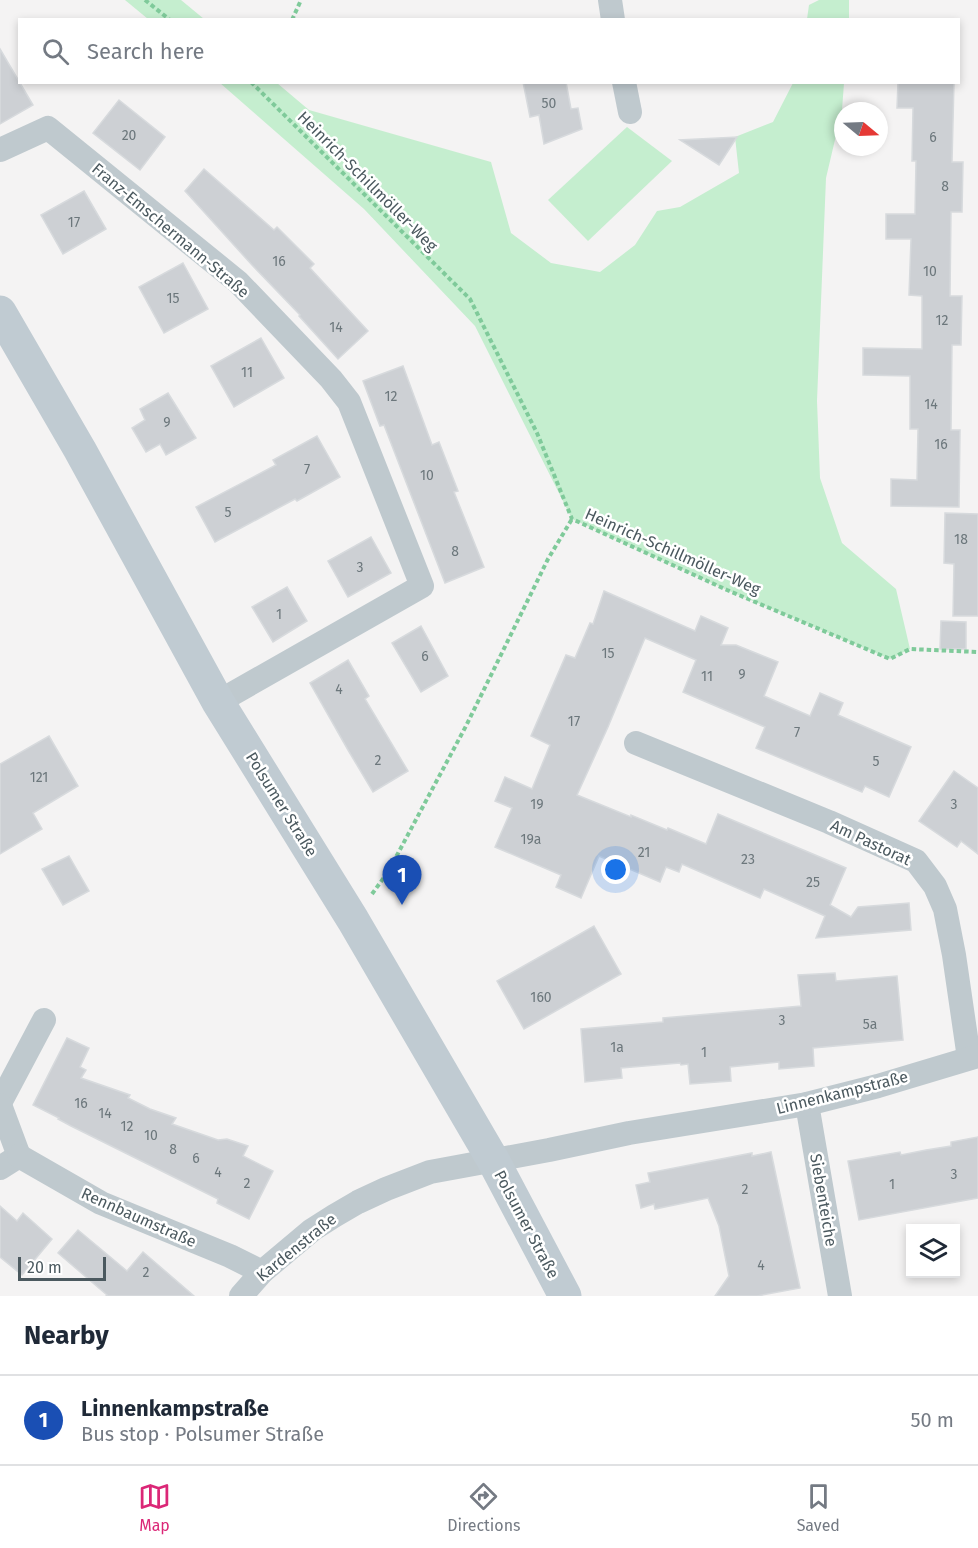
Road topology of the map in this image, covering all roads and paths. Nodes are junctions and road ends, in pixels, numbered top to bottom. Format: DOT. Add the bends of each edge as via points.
graph roads {
  1 [pos="145,0"];
  2 [pos="301,0"];
  3 [pos="610,0"];
  4 [pos="168,18"];
  5 [pos="293,18"];
  6 [pos="613,18"];
  7 [pos="253,84"];
  8 [pos="624,84"];
  9 [pos="630,112"];
  10 [pos="0,150"];
  11 [pos="0,312"];
  12 [pos="572,519"];
  13 [pos="978,652"];
  14 [pos="218,702"];
  15 [pos="636,742"];
  16 [pos="353,920"];
  17 [pos="44,1020"];
  18 [pos="973,1057"];
  19 [pos="0,1104"];
  20 [pos="807,1104"];
  21 [pos="492,1160"];
  22 [pos="10,1162"];
  23 [pos="262,1272"];
  24 [pos="241,1296"];
  25 [pos="565,1296"];
  26 [pos="840,1296"];
  1 -- 4 [label="path"];
  2 -- 5 [label="path"];
  3 -- 6 [label="street"];
  7 -- 12 [label="path, Heinrich-Schillmöller-Weg" via="470,299 537,433"];
  8 -- 9 [label="street"];
  10 -- 14 [label="street, Franz-Emschermann-Straße" via="48,128 238,282 349,402 422,586"];
  11 -- 14 [label="main road, Polsumer Straße"];
  12 -- 13 [label="path, Heinrich-Schillmöller-Weg" via="890,659 910,649"];
  12 -- 16 [label="path" via="388,872"];
  14 -- 16 [label="main road, Polsumer Straße"];
  15 -- 18 [label="street, Am Pastorat" via="916,861 935,886 945,909"];
  16 -- 21 [label="main road, Polsumer Straße"];
  17 -- 19 [label="street, Rennbaumstraße"];
  18 -- 20 [label="street, Linnenkampstraße"];
  19 -- 22 [label="street, Rennbaumstraße"];
  20 -- 21 [label="street, Linnenkampstraße"];
  20 -- 26 [label="street, Siebenteiche"];
  21 -- 23 [label="street, Kardenstraße" via="430,1172 386,1188 312,1230"];
  21 -- 25 [label="main road, Polsumer Straße"];
  22 -- 23 [label="street, Rennbaumstraße"];
  23 -- 24 [label="street, Kardenstraße"];
}
